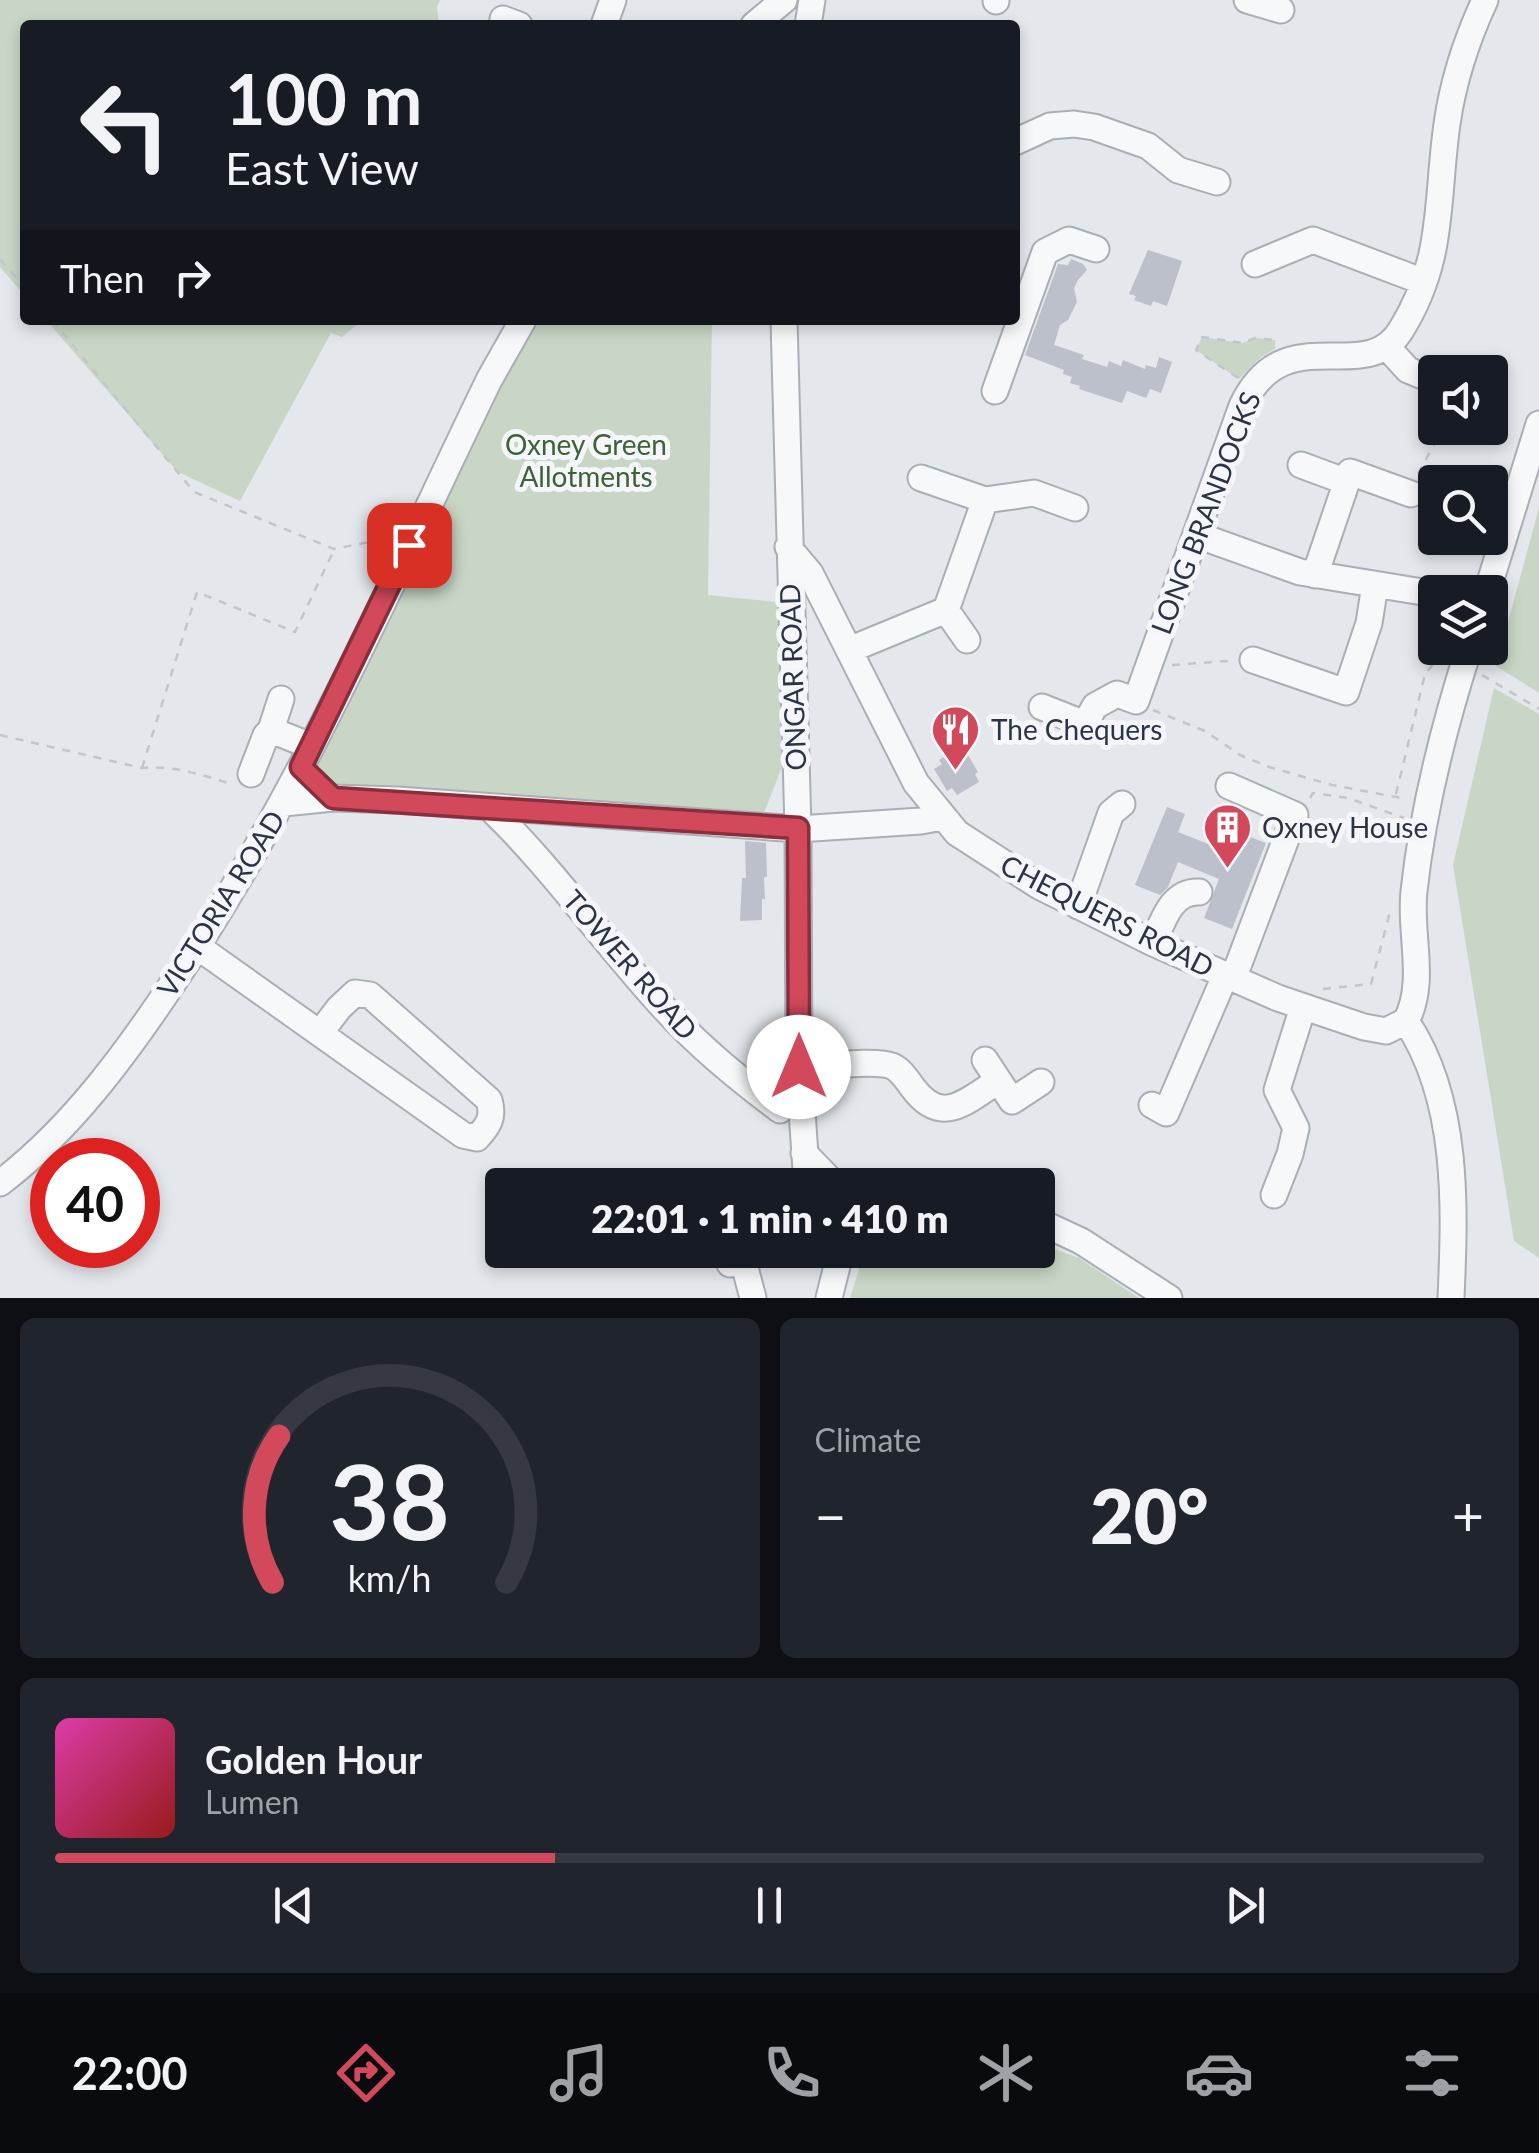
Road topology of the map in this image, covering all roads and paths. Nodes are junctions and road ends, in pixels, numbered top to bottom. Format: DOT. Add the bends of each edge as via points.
graph roads {
  1 [pos="784,0"];
  2 [pos="1247,0"];
  3 [pos="1486,0"];
  4 [pos="1282,10"];
  5 [pos="760,20"];
  6 [pos="1020,140"];
  7 [pos="1217,182"];
  8 [pos="1096,249"];
  9 [pos="0,259"];
  10 [pos="1255,264"];
  11 [pos="20,282"];
  12 [pos="1424,282"];
  13 [pos="1021,290"];
  14 [pos="56,325"];
  15 [pos="521,325"];
  16 [pos="784,325"];
  17 [pos="1012,325"];
  18 [pos="1386,346"];
  19 [pos="1277,364"];
  20 [pos="1418,374"];
  21 [pos="1250,389"];
  22 [pos="995,392"];
  23 [pos="1539,424"];
  24 [pos="1432,445"];
  25 [pos="1301,465"];
  26 [pos="921,478"];
  27 [pos="1347,482"];
  28 [pos="1411,494"];
  29 [pos="984,500"];
  30 [pos="1075,508"];
  31 [pos="1197,535"];
  32 [pos="409,545"];
  33 [pos="788,547"];
  34 [pos="334,549"];
  35 [pos="1492,575"];
  36 [pos="1314,576"];
  37 [pos="1376,585"];
  38 [pos="1418,591"];
  39 [pos="946,610"];
  40 [pos="967,640"];
  41 [pos="848,650"];
  42 [pos="1253,660"];
  43 [pos="1151,661"];
  44 [pos="1432,665"];
  45 [pos="1458,665"];
  46 [pos="1478,665"];
  47 [pos="281,700"];
  48 [pos="1136,701"];
  49 [pos="1042,707"];
  50 [pos="1539,709"];
  51 [pos="271,730"];
  52 [pos="0,735"];
  53 [pos="306,757"];
  54 [pos="142,768"];
  55 [pos="245,780"];
  56 [pos="1318,782"];
  57 [pos="1229,786"];
  58 [pos="1313,792"];
  59 [pos="1395,796"];
  60 [pos="333,798"];
  61 [pos="284,803"];
  62 [pos="1429,803"];
  63 [pos="1122,804"];
  64 [pos="491,808"];
  65 [pos="1295,815"];
  66 [pos="942,816"];
  67 [pos="1406,819"];
  68 [pos="798,828"];
  69 [pos="1199,892"];
  70 [pos="1078,906"];
  71 [pos="1391,908"];
  72 [pos="1153,943"];
  73 [pos="198,946"];
  74 [pos="1229,977"];
  75 [pos="1308,999"];
  76 [pos="1406,1021"];
  77 [pos="320,1033"];
  78 [pos="799,1067"];
  79 [pos="1041,1082"];
  80 [pos="1152,1105"];
  81 [pos="780,1110"];
  82 [pos="804,1153"];
  83 [pos="805,1168"];
  84 [pos="819,1168"];
  85 [pos="0,1183"];
  86 [pos="1274,1195"];
  87 [pos="1055,1230"];
  88 [pos="739,1268"];
  89 [pos="752,1298"];
  90 [pos="1169,1298"];
  91 [pos="1451,1298"];
  1 -- 5 [label="street"];
  2 -- 4 [label="street"];
  3 -- 12 [label="street" via="1452,96 1436,247"];
  6 -- 7 [label="street" via="1050,126 1094,127"];
  8 -- 13 [label="street" via="1068,240 1045,252"];
  9 -- 11 [label="path"];
  10 -- 12 [label="street" via="1313,240"];
  12 -- 18 [label="street"];
  14 -- 34 [label="path" via="194,492"];
  15 -- 32 [label="street, VICTORIA ROAD"];
  16 -- 33 [label="street, ONGAR ROAD"];
  17 -- 22 [label="street"];
  18 -- 19 [label="street, LONG BRANDOCKS"];
  18 -- 20 [label="street"];
  19 -- 21 [label="street, LONG BRANDOCKS"];
  19 -- 21 [label="path" via="1275,340 1202,337 1196,350"];
  21 -- 31 [label="street, LONG BRANDOCKS"];
  23 -- 35 [label="street"];
  24 -- 28 [label="path"];
  25 -- 27 [label="street"];
  26 -- 29 [label="street"];
  27 -- 28 [label="street" via="1350,472"];
  27 -- 36 [label="street"];
  29 -- 30 [label="street" via="1034,493"];
  29 -- 39 [label="street"];
  31 -- 36 [label="street"];
  31 -- 43 [label="street, LONG BRANDOCKS"];
  32 -- 34 [label="path" via="369,542"];
  32 -- 53 [label="street, VICTORIA ROAD"];
  33 -- 41 [label="street, CHEQUERS ROAD" via="810,573"];
  33 -- 68 [label="street, ONGAR ROAD"];
  34 -- 54 [label="path" via="295,632 197,592"];
  36 -- 37 [label="street"];
  37 -- 38 [label="street"];
  37 -- 42 [label="street" via="1346,692"];
  39 -- 40 [label="street"];
  39 -- 41 [label="street"];
  41 -- 66 [label="street, CHEQUERS ROAD" via="916,783"];
  42 -- 43 [label="path" via="1240,667 1226,661"];
  43 -- 48 [label="street, LONG BRANDOCKS"];
  44 -- 59 [label="path"];
  45 -- 62 [label="street"];
  46 -- 50 [label="path"];
  47 -- 51 [label="street"];
  48 -- 49 [label="street" via="1117,694 1095,706 1085,724"];
  48 -- 56 [label="path" via="1204,731 1240,756"];
  51 -- 53 [label="street"];
  51 -- 55 [label="street"];
  52 -- 54 [label="path"];
  53 -- 60 [label="street"];
  53 -- 61 [label="street, VICTORIA ROAD"];
  54 -- 55 [label="path"];
  56 -- 58 [label="path"];
  56 -- 59 [label="path"];
  57 -- 65 [label="street"];
  58 -- 65 [label="path"];
  58 -- 67 [label="path"];
  59 -- 62 [label="path"];
  60 -- 61 [label="street"];
  60 -- 64 [label="street"];
  61 -- 73 [label="street, VICTORIA ROAD"];
  62 -- 76 [label="street" via="1413,894 1416,993"];
  63 -- 70 [label="street" via="1111,814"];
  64 -- 68 [label="street"];
  64 -- 81 [label="street, TOWER ROAD" via="664,1009 722,1067"];
  65 -- 74 [label="street"];
  66 -- 68 [label="street"];
  66 -- 70 [label="street, CHEQUERS ROAD" via="1005,866"];
  68 -- 78 [label="street, ONGAR ROAD"];
  69 -- 72 [label="street" via="1173,902"];
  70 -- 72 [label="street, CHEQUERS ROAD"];
  71 -- 75 [label="path" via="1371,984"];
  72 -- 74 [label="street, CHEQUERS ROAD"];
  73 -- 77 [label="street"];
  73 -- 85 [label="street, VICTORIA ROAD" via="141,1031 57,1132"];
  74 -- 75 [label="street, CHEQUERS ROAD"];
  74 -- 80 [label="street" via="1166,1114"];
  75 -- 76 [label="street, CHEQUERS ROAD" via="1386,1032"];
  75 -- 86 [label="street" via="1277,1090 1296,1128"];
  76 -- 91 [label="street" via="1444,1110"];
  77 -- 77 [label="street" via="462,1135 478,1138 488,1126 489,1100 370,995 354,993"];
  78 -- 79 [label="street" via="891,1065 926,1105 941,1110 998,1080"];
  78 -- 82 [label="street, ONGAR ROAD"];
  82 -- 83 [label="street, ONGAR ROAD"];
  82 -- 84 [label="street"];
  87 -- 90 [label="street"];
  88 -- 89 [label="street"];
}
